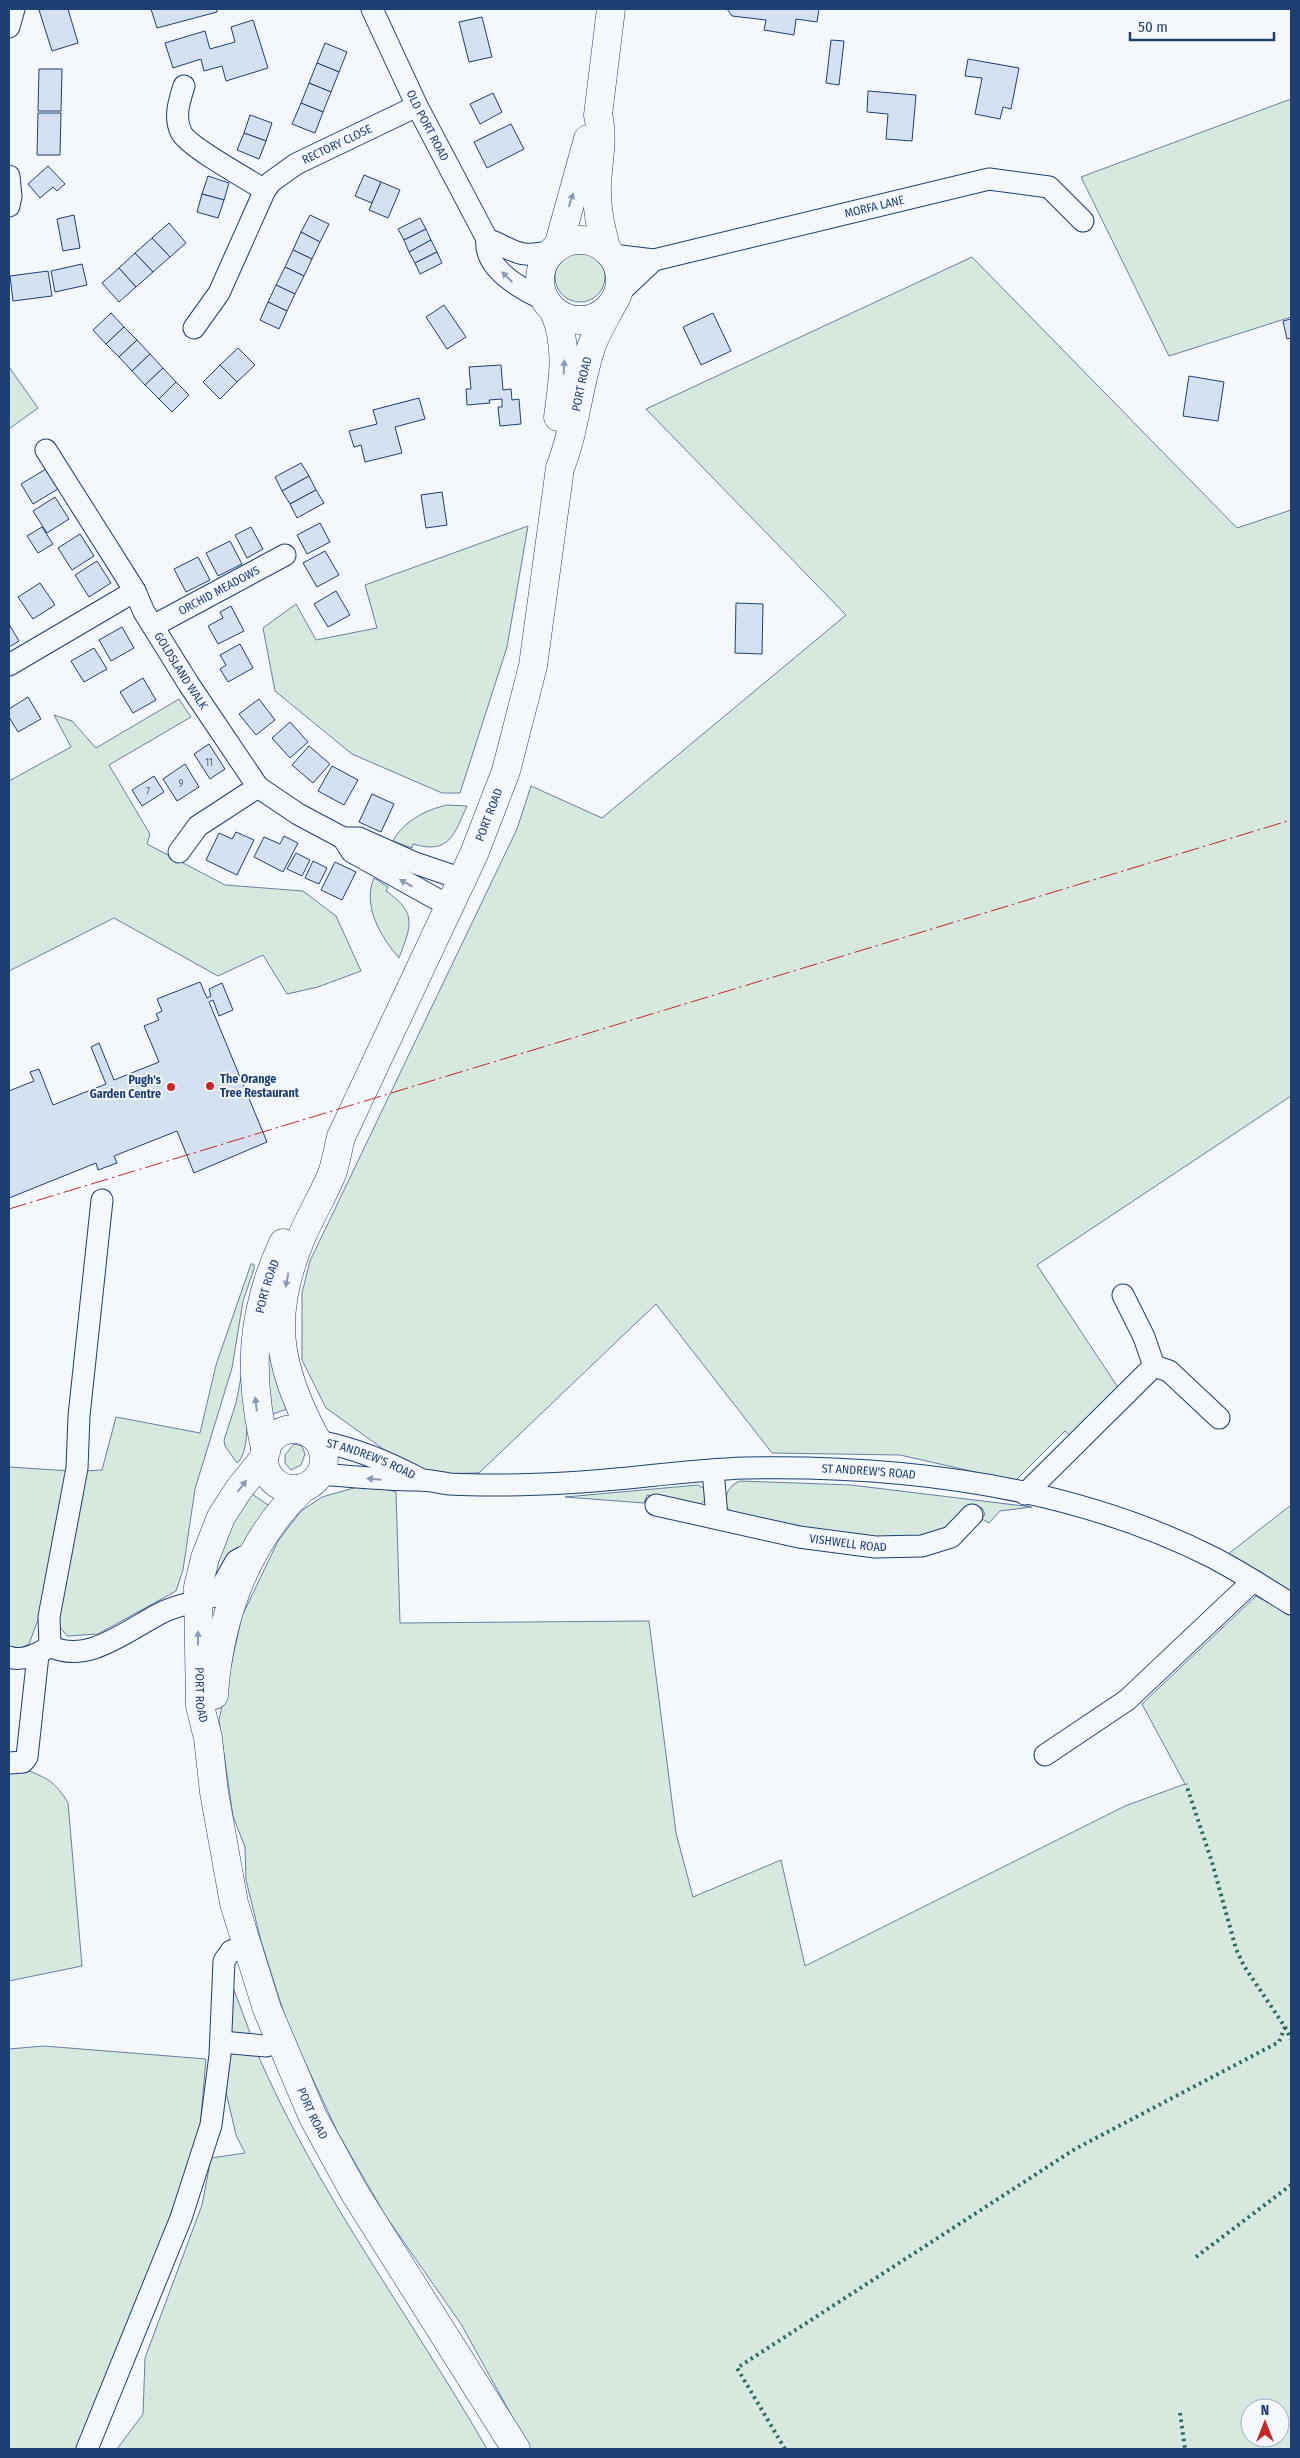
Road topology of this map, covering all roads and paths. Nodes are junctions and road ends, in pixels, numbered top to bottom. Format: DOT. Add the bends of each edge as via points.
graph roads {
  1 [pos="14,9"];
  2 [pos="372,9"];
  3 [pos="611,9"];
  4 [pos="9,26"];
  5 [pos="184,86"];
  6 [pos="417,106"];
  7 [pos="598,115"];
  8 [pos="9,176"];
  9 [pos="265,190"];
  10 [pos="9,206"];
  11 [pos="1083,222"];
  12 [pos="487,240"];
  13 [pos="555,249"];
  14 [pos="609,253"];
  15 [pos="654,260"];
  16 [pos="615,299"];
  17 [pos="549,306"];
  18 [pos="194,328"];
  19 [pos="46,450"];
  20 [pos="560,468"];
  21 [pos="285,555"];
  22 [pos="135,591"];
  23 [pos="153,626"];
  24 [pos="9,665"];
  25 [pos="258,786"];
  26 [pos="343,838"];
  27 [pos="178,852"];
  28 [pos="462,879"];
  29 [pos="449,906"];
  30 [pos="341,1137"];
  31 [pos="102,1200"];
  32 [pos="1123,1295"];
  33 [pos="1154,1366"];
  34 [pos="1219,1418"];
  35 [pos="316,1439"];
  36 [pos="265,1455"];
  37 [pos="713,1470"];
  38 [pos="423,1480"];
  39 [pos="312,1481"];
  40 [pos="1025,1494"];
  41 [pos="656,1505"];
  42 [pos="972,1515"];
  43 [pos="717,1517"];
  44 [pos="254,1551"];
  45 [pos="1253,1580"];
  46 [pos="199,1601"];
  47 [pos="1291,1604"];
  48 [pos="44,1650"];
  49 [pos="9,1657"];
  50 [pos="208,1738"];
  51 [pos="1045,1755"];
  52 [pos="9,1763"];
  53 [pos="247,1947"];
  54 [pos="222,2042"];
  55 [pos="279,2042"];
  56 [pos="87,2449"];
  57 [pos="516,2449"];
  1 -- 4 [label="street"];
  2 -- 6 [label="street, OLD PORT ROAD"];
  3 -- 7 [label="main road, PORT ROAD"];
  5 -- 9 [label="street" via="177,108 181,134"];
  6 -- 9 [label="street, RECTORY CLOSE" via="296,164"];
  6 -- 12 [label="street, OLD PORT ROAD"];
  13 -- 7 [label="main road, PORT ROAD, one-way"];
  7 -- 14 [label="main road, PORT ROAD" via="602,130 597,203"];
  8 -- 10 [label="street"];
  9 -- 18 [label="street, RECTORY CLOSE" via="219,293"];
  11 -- 15 [label="street, MORFA LANE" via="1049,187 989,179"];
  12 -- 13 [label="street" via="514,254 534,256"];
  17 -- 12 [label="street, OLD PORT ROAD, one-way" via="509,280 486,248"];
  13 -- 14 [label="main road" via="583,240 601,246"];
  13 -- 17 [label="main road, PORT ROAD" via="544,262 540,276 540,287"];
  14 -- 15 [label="street, MORFA LANE"];
  14 -- 16 [label="main road, PORT ROAD" via="620,277"];
  15 -- 16 [label="street, MORFA LANE"];
  16 -- 17 [label="main road" via="603,313 590,319 566,318"];
  16 -- 20 [label="main road, PORT ROAD" via="593,344 569,444"];
  20 -- 17 [label="main road, PORT ROAD, one-way" via="555,442 564,355 560,325"];
  19 -- 22 [label="street, GOLDSLAND WALK"];
  20 -- 28 [label="main road, PORT ROAD" via="533,666 506,772"];
  21 -- 23 [label="street, ORCHID MEADOWS"];
  22 -- 23 [label="street, GOLDSLAND WALK"];
  22 -- 24 [label="street"];
  23 -- 25 [label="street, GOLDSLAND WALK"];
  25 -- 26 [label="street, GOLDSLAND WALK" via="298,814"];
  25 -- 27 [label="street" via="198,826"];
  26 -- 28 [label="street, GOLDSLAND WALK" via="359,838"];
  29 -- 26 [label="street, GOLDSLAND WALK, one-way" via="352,852"];
  28 -- 29 [label="main road, PORT ROAD"];
  29 -- 30 [label="main road, PORT ROAD"];
  30 -- 35 [label="main road, PORT ROAD, one-way" via="332,1173 289,1272 282,1309 283,1361 296,1400"];
  36 -- 30 [label="main road, PORT ROAD, one-way" via="254,1382 253,1354 259,1310 273,1265 318,1166"];
  31 -- 48 [label="street" via="79,1416 77,1468"];
  32 -- 33 [label="street"];
  33 -- 34 [label="street" via="1169,1371"];
  33 -- 40 [label="street"];
  35 -- 36 [label="main road" via="300,1430 283,1431 274,1436"];
  35 -- 38 [label="street, ST ANDREW'S ROAD" via="394,1464"];
  35 -- 39 [label="main road" via="324,1455"];
  36 -- 39 [label="main road" via="266,1469 278,1485 294,1489"];
  46 -- 36 [label="main road, PORT ROAD, one-way" via="198,1587 213,1534 229,1503"];
  37 -- 38 [label="street, ST ANDREW'S ROAD" via="558,1483 455,1484"];
  37 -- 40 [label="street, ST ANDREW'S ROAD" via="792,1468 872,1472 947,1480"];
  37 -- 43 [label="street"];
  38 -- 39 [label="street, ST ANDREW'S ROAD, one-way"];
  39 -- 44 [label="main road, PORT ROAD" via="279,1513"];
  40 -- 45 [label="street, ST ANDREW'S ROAD" via="1138,1527 1214,1558"];
  41 -- 43 [label="street, VISHWELL ROAD"];
  42 -- 43 [label="street, VISHWELL ROAD" via="951,1537 922,1546 875,1547 799,1537"];
  44 -- 46 [label="street" via="236,1561 217,1595"];
  44 -- 50 [label="main road, PORT ROAD" via="226,1620 215,1674"];
  45 -- 47 [label="street, ST ANDREW'S ROAD"];
  45 -- 51 [label="street" via="1127,1700"];
  46 -- 48 [label="street" via="167,1610 92,1649 77,1652"];
  50 -- 46 [label="main road, PORT ROAD, one-way" via="200,1706"];
  48 -- 49 [label="street" via="13,1659"];
  48 -- 52 [label="street" via="27,1757 23,1762"];
  50 -- 53 [label="main road, PORT ROAD" via="223,1846"];
  53 -- 54 [label="street" via="231,1951 224,1960"];
  53 -- 55 [label="main road, PORT ROAD"];
  54 -- 55 [label="street" via="266,2046"];
  54 -- 56 [label="street" via="211,2125 181,2218"];
  55 -- 57 [label="main road, PORT ROAD" via="335,2160"];
}
